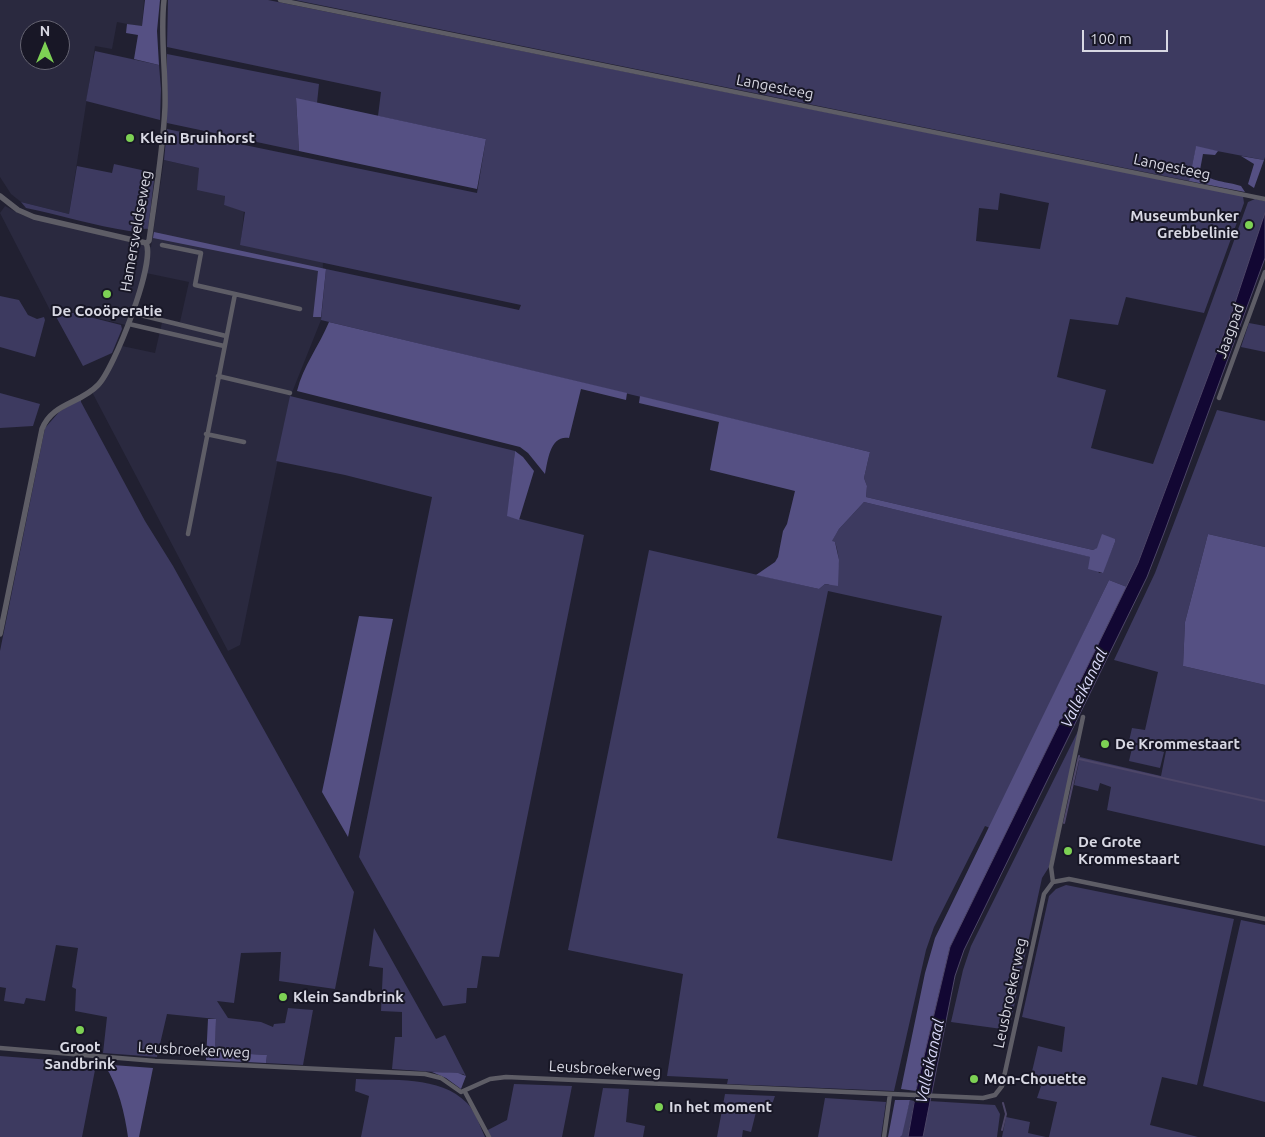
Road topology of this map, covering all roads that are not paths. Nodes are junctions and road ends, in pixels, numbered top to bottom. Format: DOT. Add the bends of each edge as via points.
graph roads {
  1 [pos="164,0"];
  2 [pos="280,0"];
  3 [pos="0,196"];
  4 [pos="1265,199"];
  5 [pos="146,243"];
  6 [pos="162,245"];
  7 [pos="1265,272"];
  8 [pos="235,294"];
  9 [pos="300,309"];
  10 [pos="132,313"];
  11 [pos="129,324"];
  12 [pos="226,336"];
  13 [pos="224,346"];
  14 [pos="218,376"];
  15 [pos="290,393"];
  16 [pos="1219,398"];
  17 [pos="206,434"];
  18 [pos="244,442"];
  19 [pos="188,534"];
  20 [pos="0,634"];
  21 [pos="1082,719"];
  22 [pos="1053,882"];
  23 [pos="1265,919"];
  24 [pos="0,1048"];
  25 [pos="464,1092"];
  26 [pos="890,1094"];
  27 [pos="489,1137"];
  28 [pos="884,1137"];
  1 -- 5 [label="street, Hamersveldseweg" via="161,38 164,123 149,240"];
  2 -- 4 [label="street, Langesteeg"];
  3 -- 5 [label="street" via="34,217"];
  5 -- 10 [label="street, Hamersveldseweg" via="147,252"];
  6 -- 8 [label="street" via="201,253 195,285"];
  7 -- 16 [label="street, Jaagpad"];
  8 -- 9 [label="street"];
  8 -- 12 [label="street"];
  10 -- 11 [label="street, Hamersveldseweg"];
  10 -- 12 [label="street"];
  11 -- 13 [label="street"];
  11 -- 20 [label="street, Hamersveldseweg" via="98,385 54,411 43,426"];
  12 -- 13 [label="street"];
  13 -- 14 [label="street"];
  14 -- 15 [label="street"];
  14 -- 17 [label="street"];
  17 -- 18 [label="street"];
  17 -- 19 [label="street"];
  21 -- 22 [label="street, Leusbroekerweg" via="1051,866"];
  22 -- 23 [label="street" via="1069,879"];
  22 -- 26 [label="street, Leusbroekerweg" via="1044,894 1002,1086 995,1095 983,1098"];
  24 -- 25 [label="street, Leusbroekerweg" via="155,1061 417,1073 437,1076"];
  25 -- 26 [label="street, Leusbroekerweg" via="493,1078 506,1077"];
  25 -- 27 [label="street"];
  26 -- 28 [label="street"];
}
